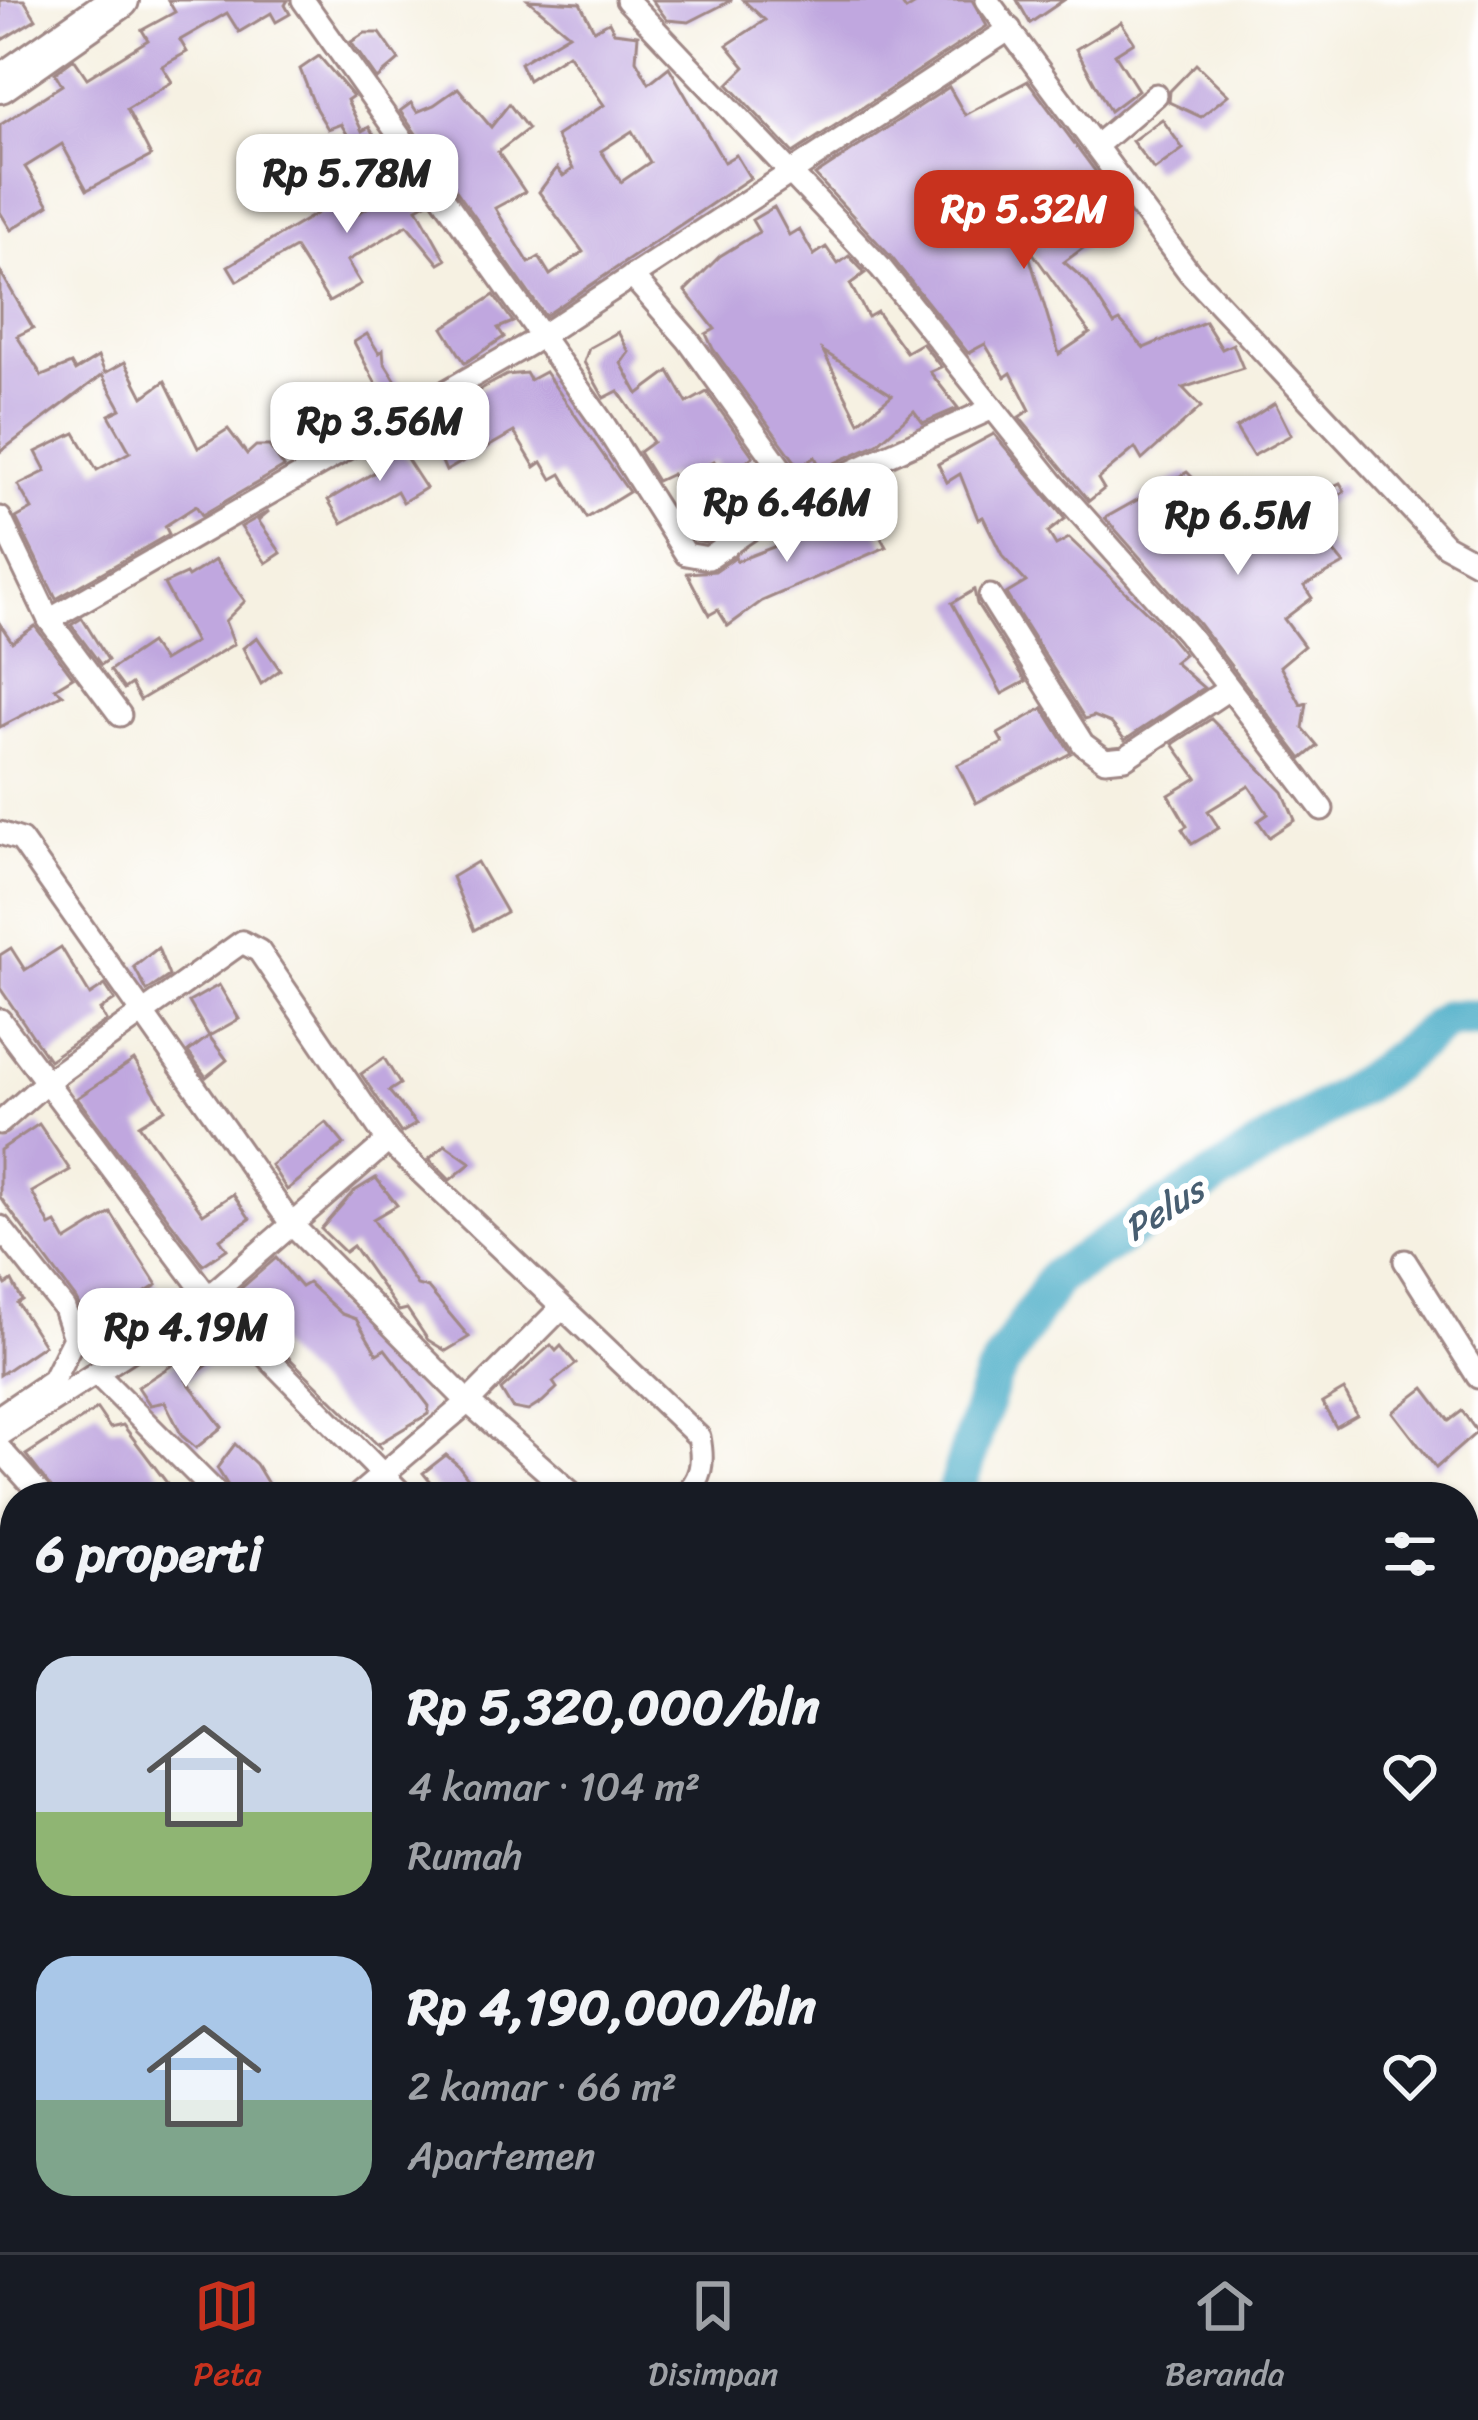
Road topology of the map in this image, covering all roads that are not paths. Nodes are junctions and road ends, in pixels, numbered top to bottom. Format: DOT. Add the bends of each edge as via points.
graph roads {
  1 [pos="120,0"];
  2 [pos="303,0"];
  3 [pos="627,0"];
  4 [pos="987,0"];
  5 [pos="1010,29"];
  6 [pos="0,84"];
  7 [pos="1156,95"];
  8 [pos="1096,146"];
  9 [pos="793,174"];
  10 [pos="632,276"];
  11 [pos="541,336"];
  12 [pos="993,407"];
  13 [pos="800,496"];
  14 [pos="0,518"];
  15 [pos="1478,563"];
  16 [pos="990,596"];
  17 [pos="49,620"];
  18 [pos="1227,689"];
  19 [pos="120,716"];
  20 [pos="1322,809"];
  21 [pos="0,833"];
  22 [pos="141,1014"];
  23 [pos="0,1019"];
  24 [pos="46,1082"];
  25 [pos="0,1123"];
  26 [pos="388,1141"];
  27 [pos="292,1225"];
  28 [pos="0,1227"];
  29 [pos="1405,1261"];
  30 [pos="208,1297"];
  31 [pos="561,1308"];
  32 [pos="96,1373"];
  33 [pos="1478,1377"];
  34 [pos="468,1402"];
  35 [pos="0,1416"];
  36 [pos="0,1435"];
  37 [pos="0,1449"];
  38 [pos="383,1474"];
  39 [pos="30,1482"];
  40 [pos="205,1482"];
  41 [pos="374,1482"];
  42 [pos="391,1482"];
  43 [pos="559,1482"];
  44 [pos="698,1482"];
  1 -- 6 [label="main road"];
  2 -- 11 [label="street"];
  3 -- 9 [label="street"];
  4 -- 5 [label="street"];
  5 -- 8 [label="street"];
  5 -- 9 [label="street"];
  7 -- 8 [label="street"];
  8 -- 15 [label="street" via="1189,272 1444,545"];
  9 -- 10 [label="street"];
  9 -- 12 [label="street"];
  10 -- 11 [label="street"];
  10 -- 13 [label="street"];
  11 -- 13 [label="street" via="686,554 708,558"];
  11 -- 17 [label="street"];
  12 -- 13 [label="street"];
  12 -- 18 [label="street"];
  14 -- 17 [label="street"];
  16 -- 18 [label="street" via="1083,744 1105,760 1125,758"];
  17 -- 19 [label="street"];
  18 -- 20 [label="street"];
  21 -- 22 [label="street" via="22,840"];
  22 -- 24 [label="street"];
  22 -- 26 [label="street" via="248,943"];
  22 -- 27 [label="street"];
  23 -- 24 [label="street"];
  24 -- 25 [label="street"];
  24 -- 30 [label="street"];
  26 -- 27 [label="street"];
  26 -- 31 [label="street"];
  27 -- 30 [label="street"];
  27 -- 34 [label="street"];
  28 -- 35 [label="street" via="64,1308 74,1338 53,1380"];
  29 -- 33 [label="street"];
  30 -- 32 [label="street"];
  30 -- 38 [label="street"];
  31 -- 34 [label="street"];
  31 -- 44 [label="street" via="699,1437"];
  32 -- 36 [label="street"];
  32 -- 40 [label="street"];
  34 -- 38 [label="street"];
  34 -- 43 [label="street"];
  37 -- 39 [label="street"];
  38 -- 41 [label="street"];
  38 -- 42 [label="street"];
}
